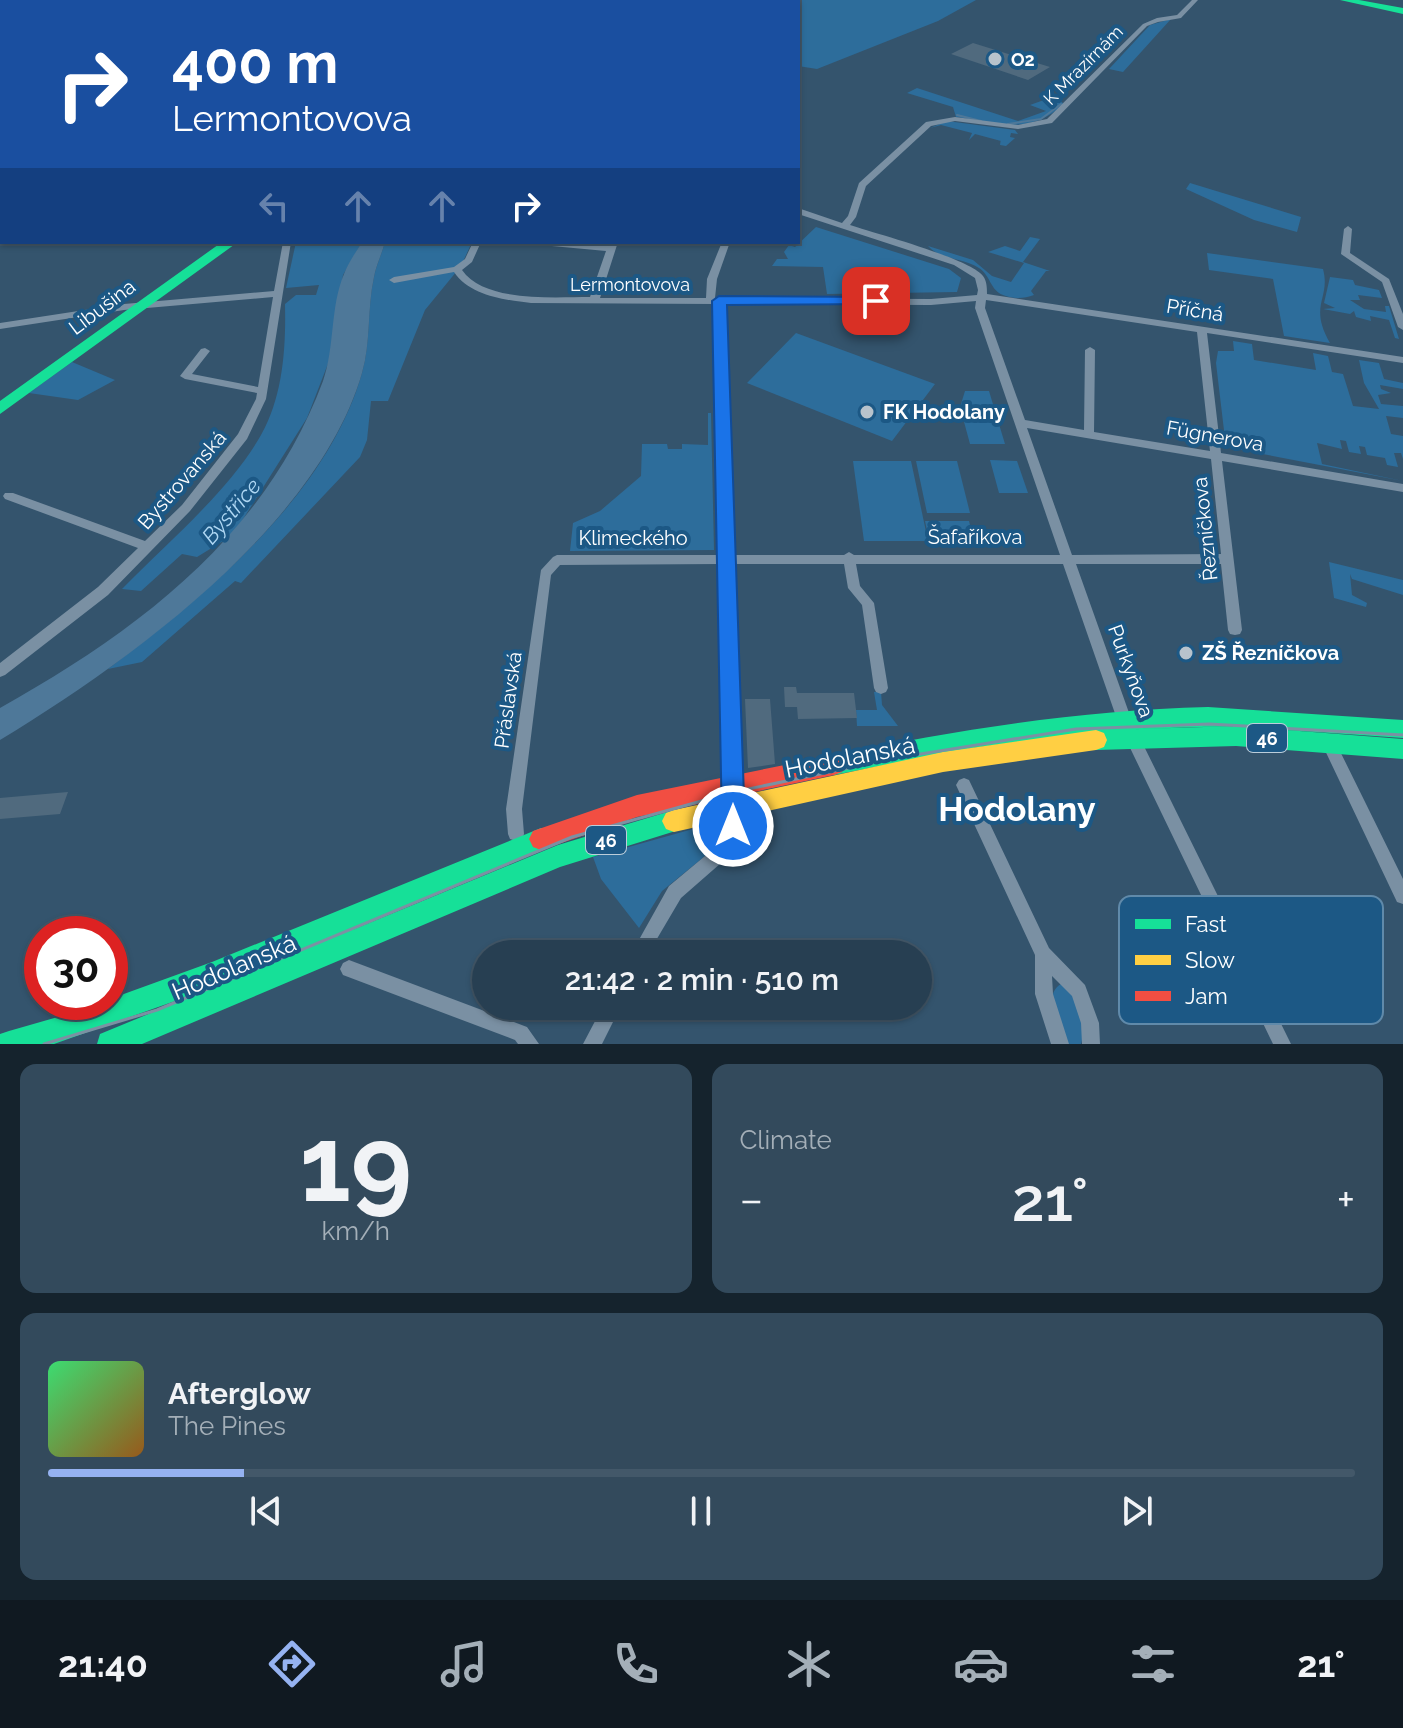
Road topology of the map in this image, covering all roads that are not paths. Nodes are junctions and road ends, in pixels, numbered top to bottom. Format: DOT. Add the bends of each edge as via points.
graph roads {
  1 [pos="1195,0"];
  2 [pos="1345,0"];
  3 [pos="1403,11"];
  4 [pos="800,212"];
  5 [pos="844,226"];
  6 [pos="1348,229"];
  7 [pos="228,244"];
  8 [pos="287,244"];
  9 [pos="476,244"];
  10 [pos="576,244"];
  11 [pos="725,244"];
  12 [pos="612,246"];
  13 [pos="457,269"];
  14 [pos="394,280"];
  15 [pos="277,294"];
  16 [pos="982,297"];
  17 [pos="594,300"];
  18 [pos="714,301"];
  19 [pos="140,306"];
  20 [pos="0,326"];
  21 [pos="1403,327"];
  22 [pos="1202,329"];
  23 [pos="1090,350"];
  24 [pos="205,351"];
  25 [pos="1403,360"];
  26 [pos="262,391"];
  27 [pos="0,409"];
  28 [pos="1021,423"];
  29 [pos="1089,432"];
  30 [pos="1215,454"];
  31 [pos="1403,488"];
  32 [pos="9,496"];
  33 [pos="147,547"];
  34 [pos="849,557"];
  35 [pos="1068,557"];
  36 [pos="725,558"];
  37 [pos="1226,559"];
  38 [pos="545,571"];
  39 [pos="1235,630"];
  40 [pos="0,671"];
  41 [pos="881,688"];
  42 [pos="1124,720"];
  43 [pos="1403,729"];
  44 [pos="1132,738"];
  45 [pos="1328,742"];
  46 [pos="1403,749"];
  47 [pos="964,785"];
  48 [pos="734,795"];
  49 [pos="516,834"];
  50 [pos="1209,896"];
  51 [pos="1403,896"];
  52 [pos="647,940"];
  53 [pos="1043,954"];
  54 [pos="349,969"];
  55 [pos="605,1020"];
  56 [pos="1272,1024"];
  57 [pos="65,1038"];
  58 [pos="9,1044"];
  59 [pos="110,1044"];
  60 [pos="530,1044"];
  61 [pos="592,1044"];
  62 [pos="1060,1044"];
  63 [pos="1091,1044"];
  64 [pos="1282,1044"];
  1 -- 5 [label="street, K Mrazírnám" via="1179,17 1145,25 1049,121 1018,127 955,119 929,124 862,185"];
  2 -- 3 [label="main road"];
  4 -- 5 [label="street"];
  5 -- 16 [label="street" via="968,268 979,277"];
  6 -- 21 [label="street" via="1345,254 1386,281"];
  7 -- 19 [label="main road, Libušina"];
  8 -- 15 [label="street, Bystrovanská"];
  9 -- 13 [label="street" via="469,260"];
  10 -- 12 [label="street"];
  11 -- 18 [label="street" via="712,279"];
  12 -- 17 [label="street"];
  13 -- 14 [label="street"];
  13 -- 17 [label="street, Lermontovova" via="466,280 518,298"];
  15 -- 19 [label="street"];
  15 -- 26 [label="street, Bystrovanská"];
  16 -- 18 [label="street, Lermontovova" via="931,302"];
  16 -- 22 [label="street, Příčná"];
  16 -- 28 [label="street, Purkyňova" via="980,308"];
  17 -- 18 [label="street, Lermontovova"];
  18 -- 36 [label="street"];
  19 -- 20 [label="street"];
  19 -- 27 [label="main road, Libušina"];
  22 -- 25 [label="street, Příčná"];
  22 -- 30 [label="street, Řezníčkova"];
  23 -- 29 [label="street"];
  24 -- 26 [label="street" via="185,376"];
  26 -- 33 [label="street, Bystrovanská" via="233,449"];
  28 -- 29 [label="street, Fügnerova"];
  28 -- 35 [label="street, Purkyňova"];
  29 -- 30 [label="street, Fügnerova"];
  30 -- 31 [label="street, Fügnerova"];
  30 -- 37 [label="street, Řezníčkova"];
  32 -- 33 [label="street, Bystrovanská"];
  33 -- 40 [label="street, Bystrovanská" via="88,604"];
  34 -- 35 [label="street, Šafaříkova"];
  34 -- 36 [label="street, Šafaříkova"];
  34 -- 41 [label="street" via="854,588 868,603"];
  35 -- 37 [label="street, Šafaříkova"];
  35 -- 42 [label="street, Purkyňova"];
  36 -- 38 [label="street, Klimeckého" via="563,558"];
  36 -- 48 [label="street"];
  37 -- 39 [label="street, Řezníčkova"];
  38 -- 49 [label="street, Přáslavská" via="514,809"];
  42 -- 43 [label="main road" via="1241,716"];
  42 -- 44 [label="street, Purkyňova"];
  42 -- 48 [label="main road" via="956,740"];
  44 -- 45 [label="main road, Hodolanská / 46" via="1236,736"];
  44 -- 48 [label="main road, Hodolanská / 46" via="1061,743"];
  44 -- 50 [label="street, Purkyňova"];
  45 -- 46 [label="main road, Hodolanská / 46"];
  45 -- 51 [label="street"];
  47 -- 53 [label="street"];
  48 -- 52 [label="street" via="729,843 675,892"];
  48 -- 57 [label="main road" via="586,822"];
  48 -- 59 [label="main road, Hodolanská / 46" via="558,856"];
  53 -- 62 [label="street" via="1044,994"];
  53 -- 63 [label="street" via="1079,991"];
  54 -- 60 [label="street" via="521,1033"];
  55 -- 61 [label="street"];
  56 -- 64 [label="street, Purkyňova"];
  57 -- 58 [label="main road"];
}
